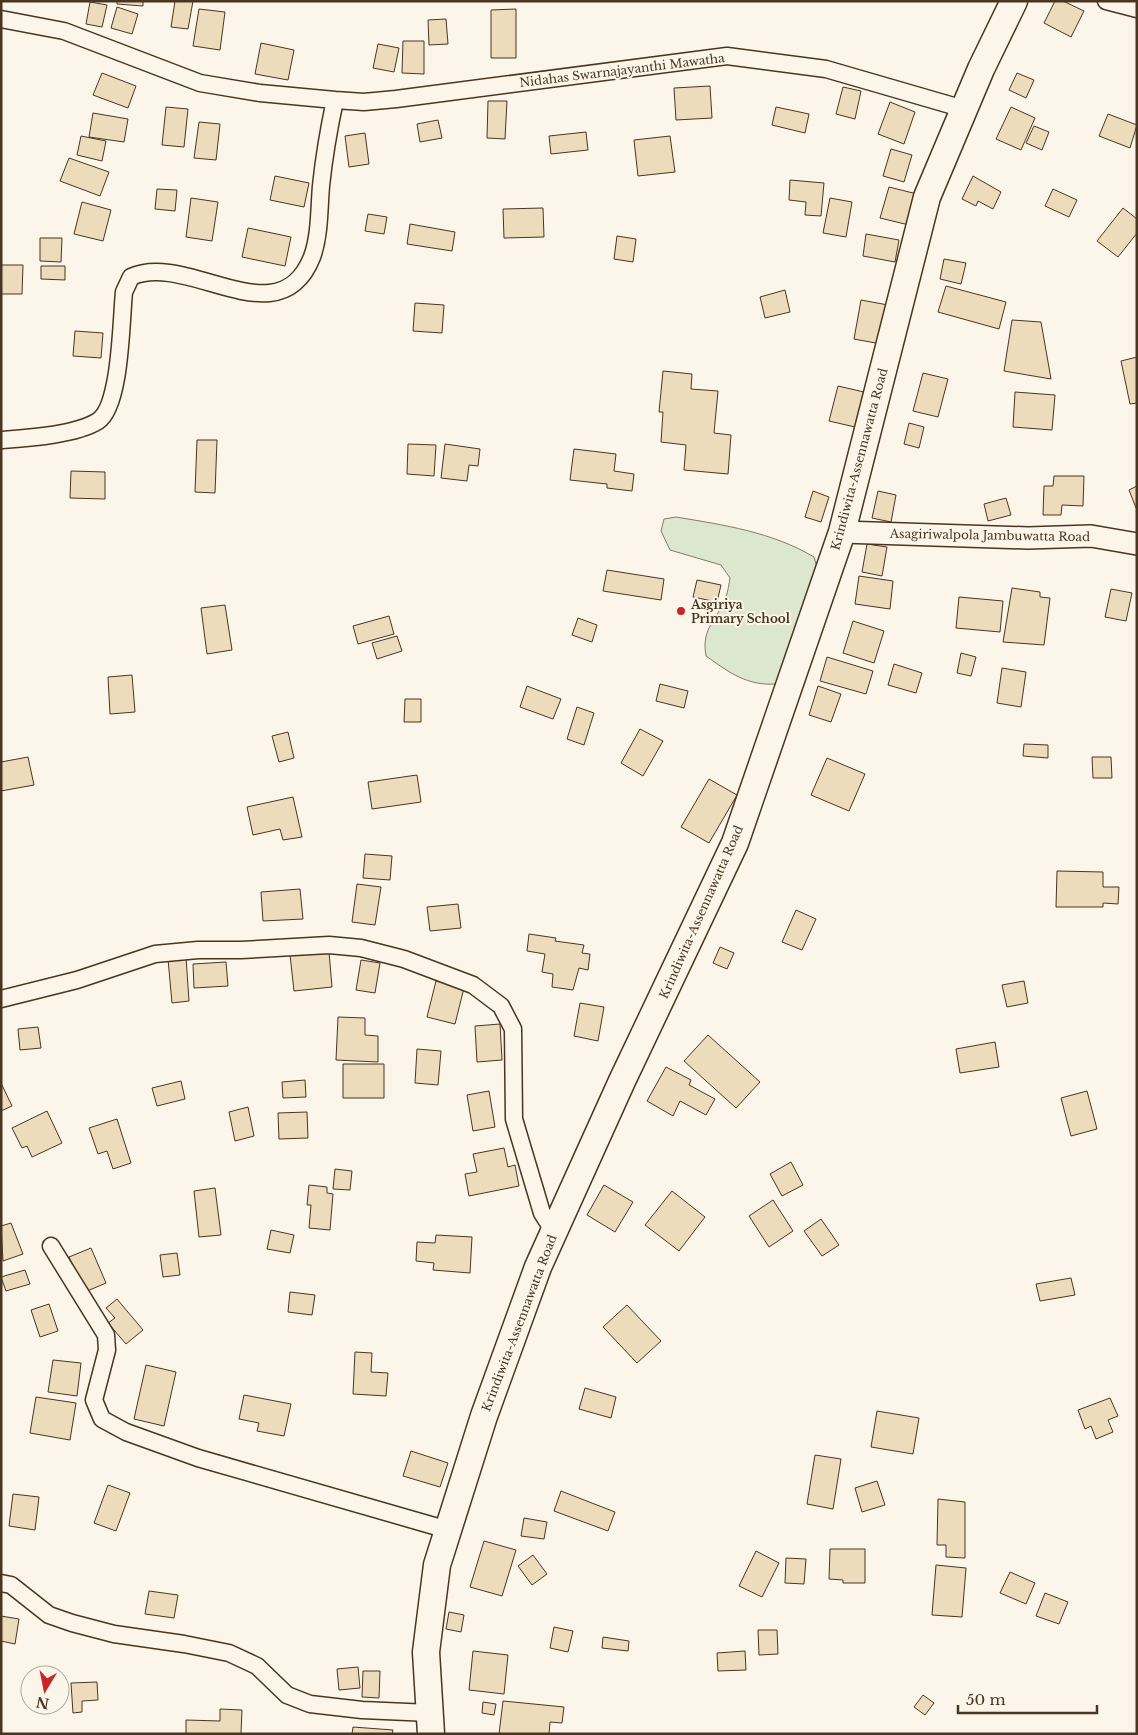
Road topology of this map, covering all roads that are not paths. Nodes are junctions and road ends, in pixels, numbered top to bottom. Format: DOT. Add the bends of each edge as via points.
graph roads {
  1 [pos="1014,1"];
  2 [pos="1106,1"];
  3 [pos="1137,9"];
  4 [pos="1,20"];
  5 [pos="335,100"];
  6 [pos="964,108"];
  7 [pos="1,440"];
  8 [pos="842,532"];
  9 [pos="1137,544"];
  10 [pos="1,998"];
  11 [pos="554,1232"];
  12 [pos="51,1246"];
  13 [pos="448,1530"];
  14 [pos="1,1583"];
  15 [pos="431,1723"];
  1 -- 6 [label="main road, Krindiwita-Assennawatta Road"];
  2 -- 3 [label="street"];
  4 -- 5 [label="street, Nidahas Swarnajayanthi Mawatha" via="64,31 200,83"];
  5 -- 6 [label="street, Nidahas Swarnajayanthi Mawatha" via="396,100 726,56 826,69"];
  5 -- 7 [label="street" via="312,258 290,286 275,294 247,293 170,271 142,272 131,277 124,292 114,392 109,409 99,420 75,430"];
  6 -- 8 [label="main road, Krindiwita-Assennawatta Road" via="927,197"];
  8 -- 9 [label="street, Asagiriwalpola Jambuwatta Road" via="1028,538 1091,536"];
  8 -- 11 [label="main road, Krindiwita-Assennawatta Road" via="735,843"];
  10 -- 11 [label="street" via="77,980 155,954 329,945 361,948 404,959 473,985 501,1006 513,1029 514,1119 542,1214"];
  11 -- 13 [label="main road, Krindiwita-Assennawatta Road" via="538,1267 484,1416"];
  12 -- 13 [label="street" via="106,1335 107,1350 94,1400 102,1419 126,1432 198,1458"];
  13 -- 15 [label="main road, Krindiwita-Assennawatta Road" via="437,1564 426,1652"];
  14 -- 15 [label="street" via="11,1585 49,1615 72,1623 114,1634 229,1653 257,1666 287,1695 310,1704"];
}
